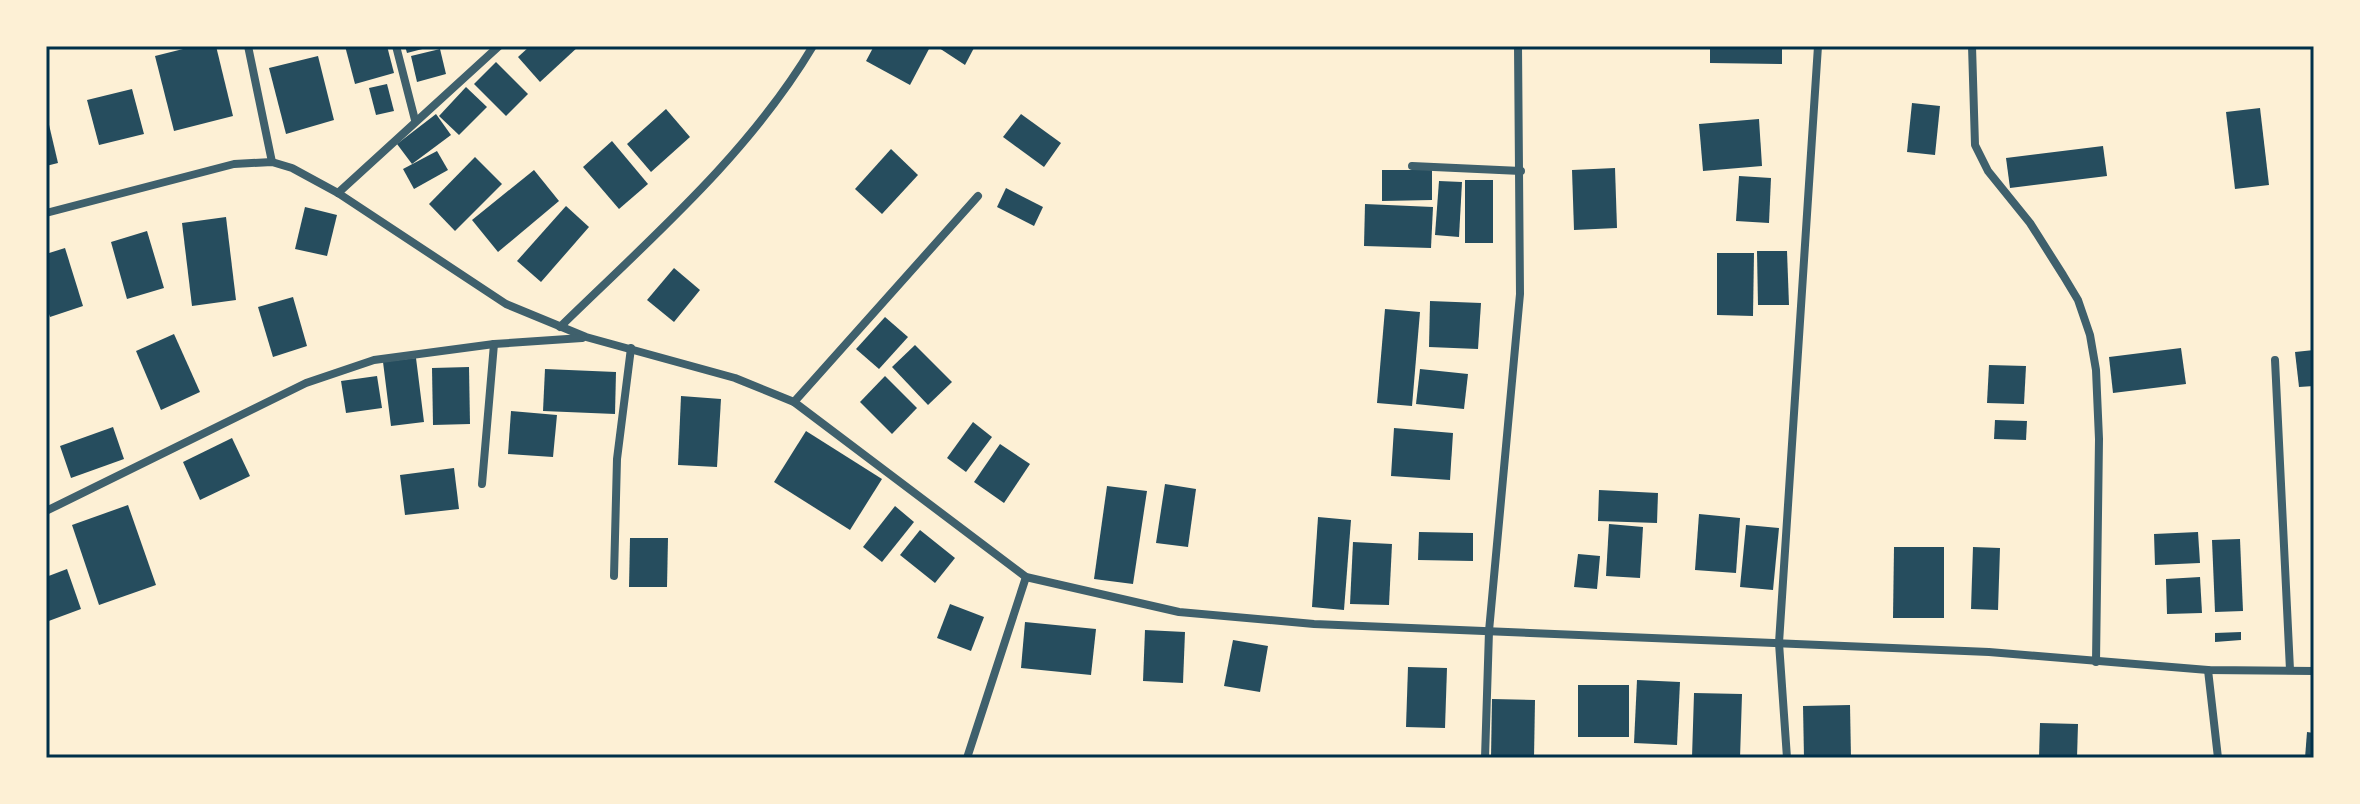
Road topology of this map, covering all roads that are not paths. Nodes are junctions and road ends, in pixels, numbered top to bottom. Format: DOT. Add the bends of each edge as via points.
graph roads {
  1 [pos="248,46"];
  2 [pos="396,46"];
  3 [pos="813,46"];
  4 [pos="1518,46"];
  5 [pos="1818,46"];
  6 [pos="1972,46"];
  7 [pos="495,48"];
  8 [pos="415,120"];
  9 [pos="272,162"];
  10 [pos="1412,166"];
  11 [pos="1521,171"];
  12 [pos="338,193"];
  13 [pos="978,196"];
  14 [pos="46,213"];
  15 [pos="560,327"];
  16 [pos="586,337"];
  17 [pos="494,344"];
  18 [pos="631,348"];
  19 [pos="2275,360"];
  20 [pos="794,402"];
  21 [pos="482,484"];
  22 [pos="47,509"];
  23 [pos="614,576"];
  24 [pos="1026,577"];
  25 [pos="1489,631"];
  26 [pos="1779,643"];
  27 [pos="2096,662"];
  28 [pos="2208,670"];
  29 [pos="2290,670"];
  30 [pos="2314,671"];
  31 [pos="967,758"];
  32 [pos="1485,758"];
  33 [pos="1787,758"];
  34 [pos="2218,758"];
  1 -- 9 [label="street"];
  2 -- 8 [label="street"];
  3 -- 15 [label="street" via="729,161"];
  4 -- 11 [label="street"];
  5 -- 26 [label="street"];
  6 -- 27 [label="street" via="1975,145 2063,275 2090,335 2099,439"];
  7 -- 8 [label="street"];
  8 -- 12 [label="street"];
  9 -- 12 [label="street"];
  9 -- 14 [label="street" via="219,168"];
  10 -- 11 [label="street"];
  11 -- 25 [label="street" via="1520,294"];
  12 -- 15 [label="street" via="506,304"];
  13 -- 20 [label="street"];
  15 -- 16 [label="street"];
  16 -- 17 [label="street"];
  16 -- 18 [label="street"];
  17 -- 21 [label="street"];
  17 -- 22 [label="street" via="374,360 306,383"];
  18 -- 20 [label="street" via="735,378"];
  18 -- 23 [label="street" via="617,459"];
  19 -- 29 [label="street"];
  20 -- 24 [label="street"];
  24 -- 25 [label="street" via="1135,604 1210,615"];
  24 -- 31 [label="street"];
  25 -- 26 [label="street"];
  25 -- 32 [label="street"];
  26 -- 27 [label="street"];
  26 -- 33 [label="street"];
  27 -- 28 [label="street"];
  28 -- 29 [label="street"];
  28 -- 34 [label="street"];
  29 -- 30 [label="street"];
}
